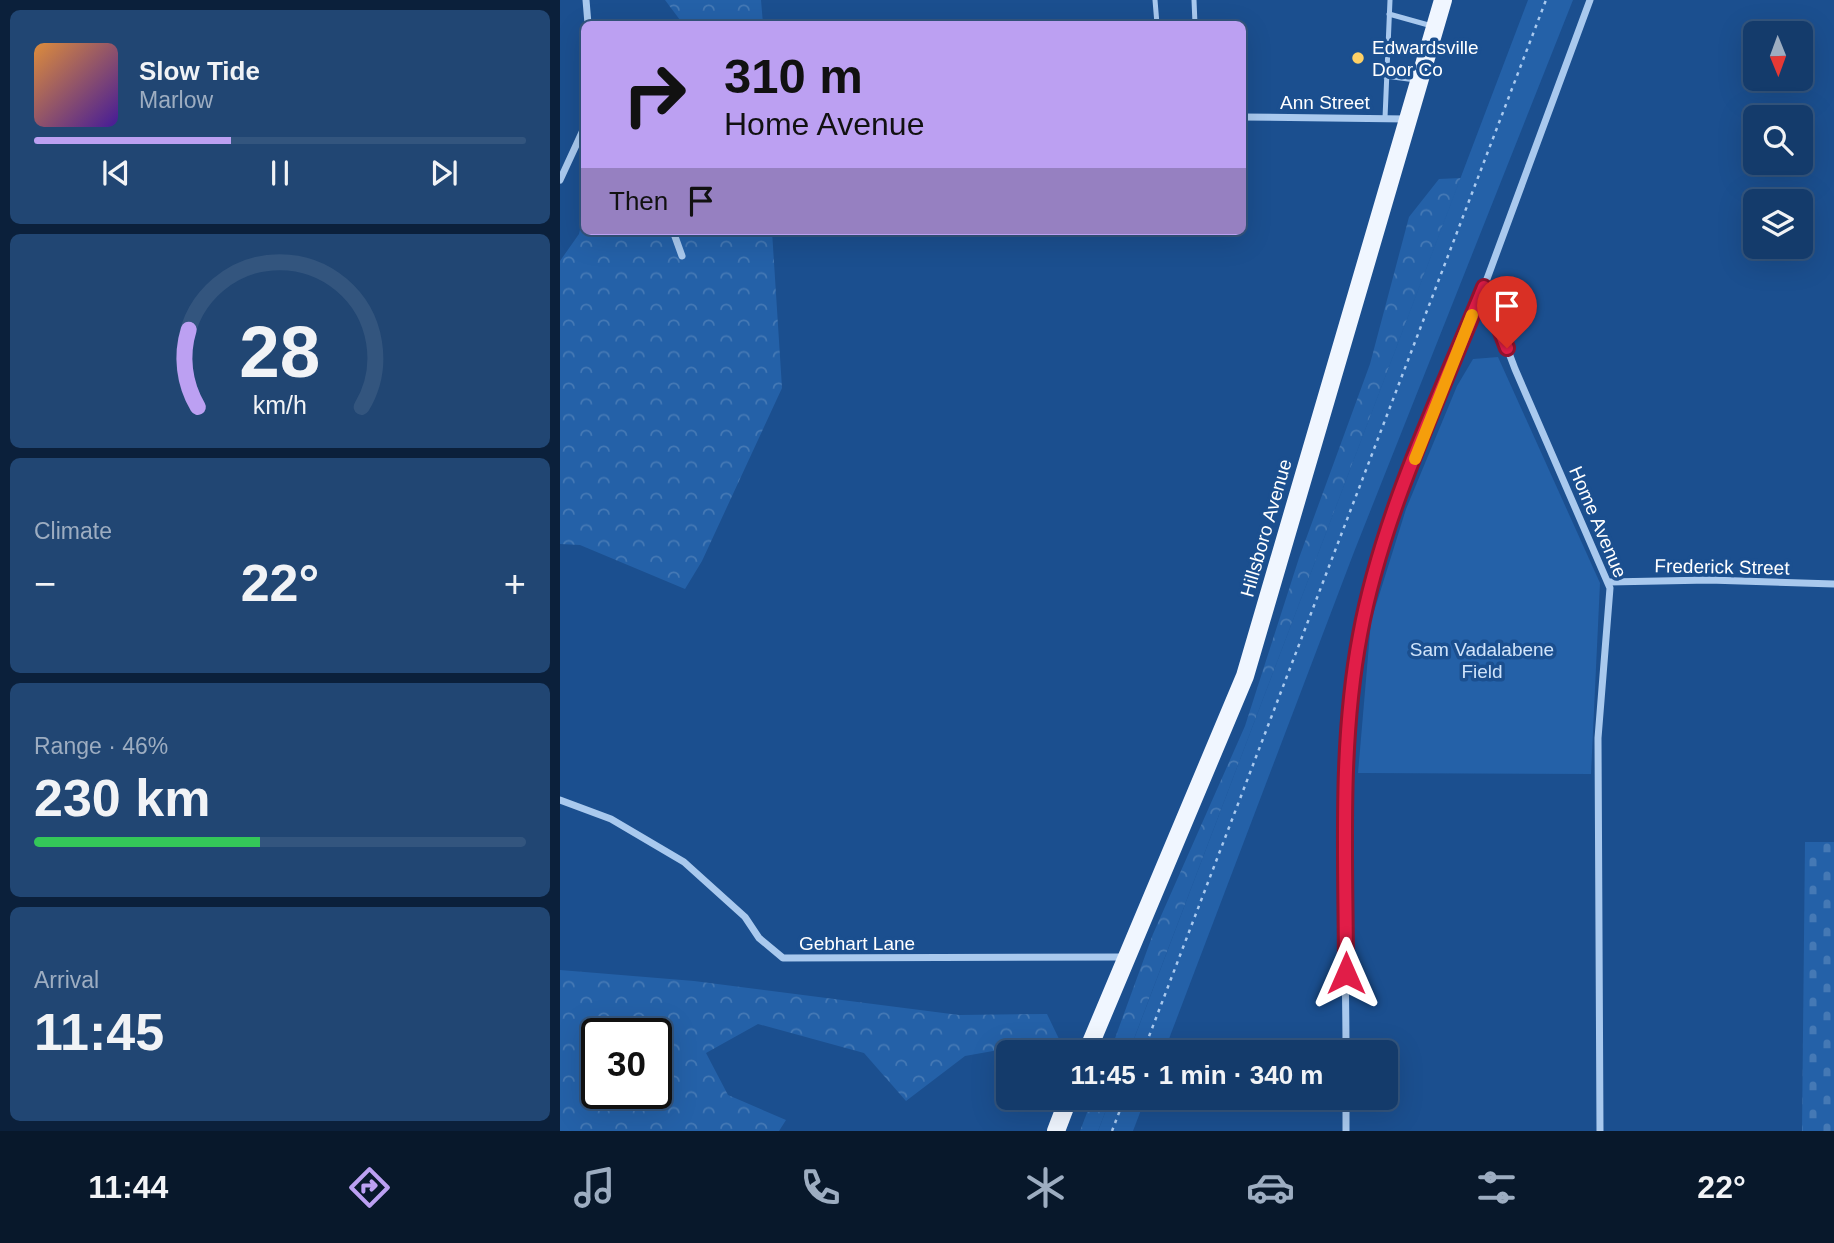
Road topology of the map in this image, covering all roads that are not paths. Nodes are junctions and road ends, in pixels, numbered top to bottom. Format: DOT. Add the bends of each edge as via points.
graph roads {
  1 [pos="586,0"];
  2 [pos="1155,0"];
  3 [pos="1194,0"];
  4 [pos="1390,0"];
  5 [pos="1443,0"];
  6 [pos="1590,0"];
  7 [pos="1389,14"];
  8 [pos="588,21"];
  9 [pos="1157,21"];
  10 [pos="1195,21"];
  11 [pos="1435,27"];
  12 [pos="1385,76"];
  13 [pos="1419,80"];
  14 [pos="1246,117"];
  15 [pos="1385,118"];
  16 [pos="1408,118"];
  17 [pos="581,134"];
  18 [pos="560,180"];
  19 [pos="674,235"];
  20 [pos="682,256"];
  21 [pos="1484,287"];
  22 [pos="1609,582"];
  23 [pos="1834,584"];
  24 [pos="560,800"];
  25 [pos="1125,957"];
  26 [pos="1092,1040"];
  27 [pos="1346,1040"];
  28 [pos="1064,1110"];
  29 [pos="1346,1110"];
  30 [pos="1056,1131"];
  31 [pos="1346,1131"];
  32 [pos="1600,1131"];
  1 -- 8 [label="street"];
  2 -- 9 [label="lane"];
  3 -- 10 [label="lane"];
  4 -- 7 [label="lane"];
  5 -- 11 [label="main road, Hillsboro Avenue"];
  6 -- 21 [label="street"];
  7 -- 11 [label="lane"];
  7 -- 12 [label="lane"];
  11 -- 13 [label="main road, Hillsboro Avenue"];
  12 -- 13 [label="lane"];
  12 -- 15 [label="lane"];
  13 -- 16 [label="main road, Hillsboro Avenue"];
  14 -- 15 [label="street, Ann Street"];
  15 -- 16 [label="street, Ann Street"];
  16 -- 25 [label="main road, Hillsboro Avenue" via="1245,676"];
  17 -- 18 [label="street"];
  19 -- 20 [label="street"];
  21 -- 22 [label="street, Home Avenue" via="1520,381"];
  21 -- 27 [label="street" via="1400,495 1359,636 1346,805"];
  22 -- 23 [label="street, Frederick Street"];
  22 -- 32 [label="street, Home Avenue" via="1598,738"];
  24 -- 25 [label="street, Gebhart Lane" via="611,819 684,862 783,958"];
  25 -- 26 [label="main road, Hillsboro Avenue"];
  28 -- 30 [label="main road"];
  29 -- 31 [label="street"];
}
